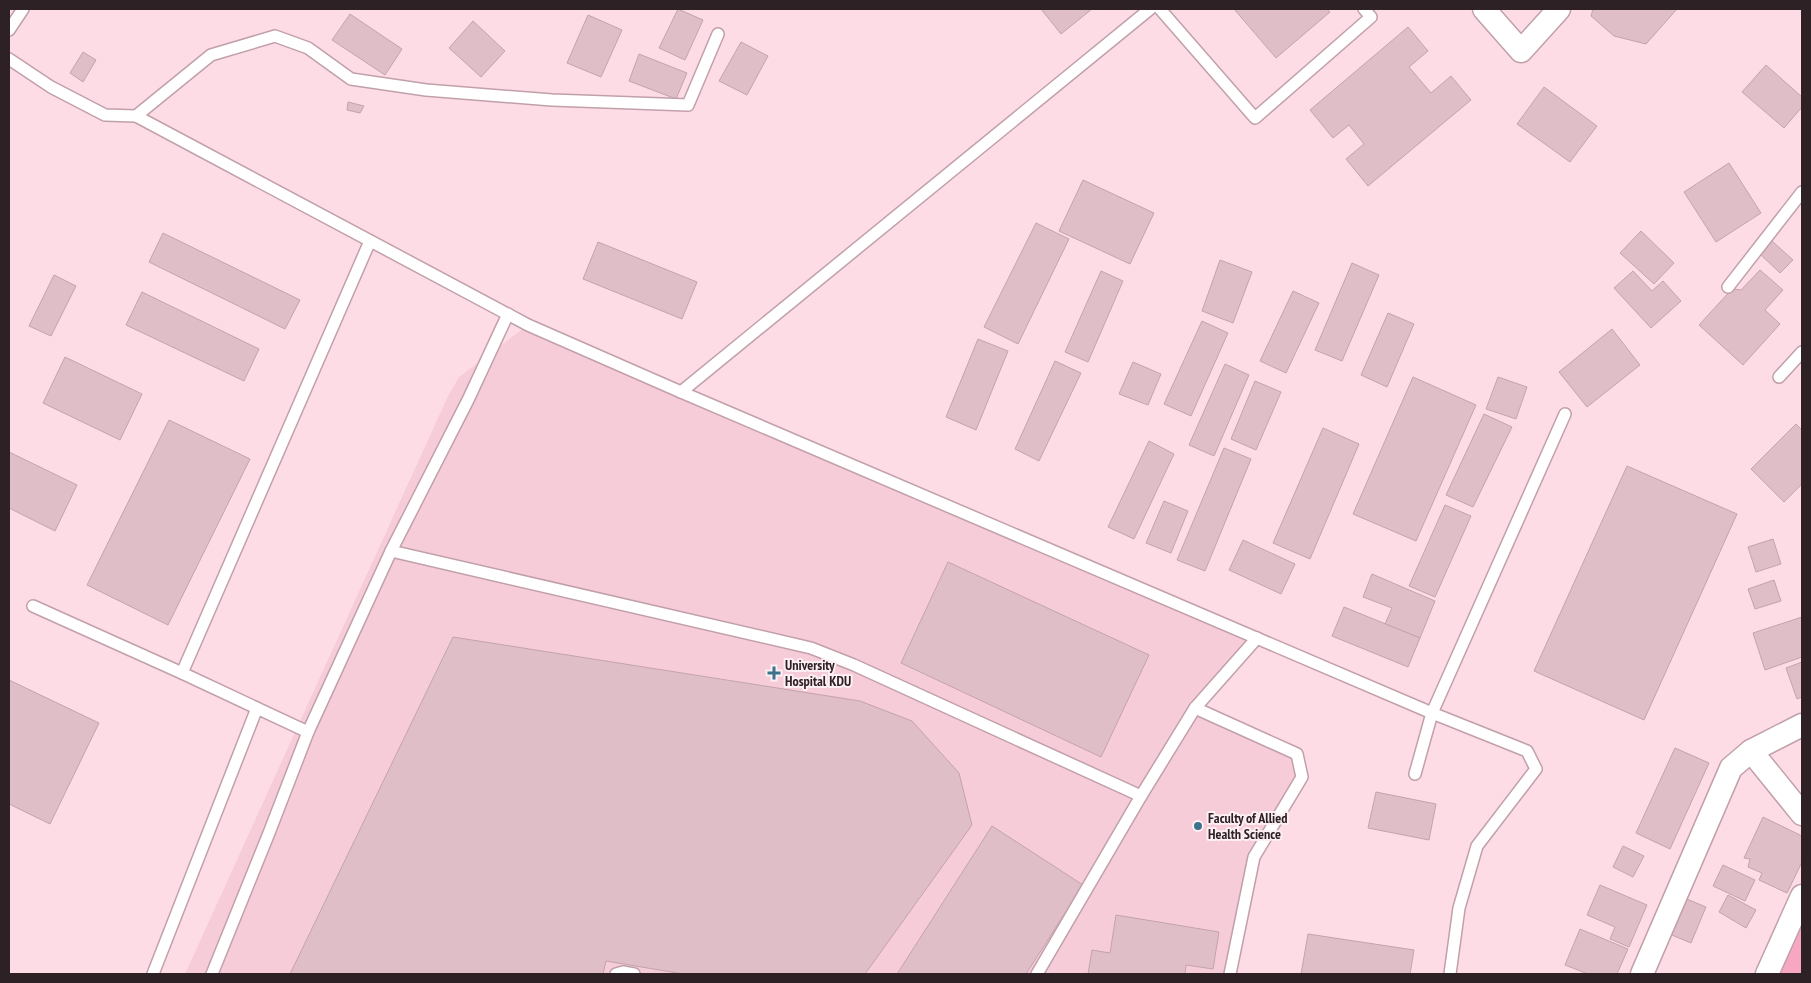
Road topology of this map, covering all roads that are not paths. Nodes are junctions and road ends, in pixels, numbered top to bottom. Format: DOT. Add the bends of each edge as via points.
graph roads {
  1 [pos="23,9"];
  2 [pos="1150,9"];
  3 [pos="1160,9"];
  4 [pos="1364,9"];
  5 [pos="1484,9"];
  6 [pos="1559,9"];
  7 [pos="9,30"];
  8 [pos="718,34"];
  9 [pos="9,59"];
  10 [pos="136,116"];
  11 [pos="1802,192"];
  12 [pos="370,241"];
  13 [pos="1728,287"];
  14 [pos="508,314"];
  15 [pos="1802,352"];
  16 [pos="1779,377"];
  17 [pos="681,392"];
  18 [pos="1565,414"];
  19 [pos="391,551"];
  20 [pos="33,606"];
  21 [pos="1257,638"];
  22 [pos="182,673"];
  23 [pos="257,708"];
  24 [pos="1195,708"];
  25 [pos="1432,713"];
  26 [pos="1802,725"];
  27 [pos="308,732"];
  28 [pos="1751,751"];
  29 [pos="1415,774"];
  30 [pos="1141,796"];
  31 [pos="1802,814"];
  32 [pos="1802,896"];
  33 [pos="153,974"];
  34 [pos="212,974"];
  35 [pos="616,974"];
  36 [pos="634,974"];
  37 [pos="1037,974"];
  38 [pos="1230,974"];
  39 [pos="1450,974"];
  40 [pos="1642,974"];
  41 [pos="1767,974"];
  1 -- 7 [label="lane"];
  2 -- 17 [label="lane"];
  3 -- 4 [label="lane" via="1255,118 1371,17"];
  5 -- 6 [label="street" via="1520,51"];
  8 -- 10 [label="lane" via="688,105 552,100 426,90 351,79 308,48 275,36 211,55"];
  9 -- 10 [label="lane" via="51,87 105,115"];
  10 -- 12 [label="lane"];
  11 -- 13 [label="lane"];
  12 -- 14 [label="lane"];
  12 -- 22 [label="lane"];
  14 -- 17 [label="lane"];
  14 -- 19 [label="lane"];
  15 -- 16 [label="lane"];
  17 -- 21 [label="lane"];
  18 -- 25 [label="lane"];
  19 -- 27 [label="lane"];
  19 -- 30 [label="lane" via="811,648"];
  20 -- 22 [label="lane"];
  21 -- 24 [label="lane"];
  21 -- 25 [label="lane"];
  22 -- 23 [label="lane"];
  23 -- 27 [label="lane"];
  23 -- 33 [label="lane"];
  24 -- 30 [label="lane"];
  24 -- 38 [label="lane" via="1297,754 1302,777 1254,857"];
  25 -- 29 [label="lane"];
  25 -- 39 [label="lane" via="1527,751 1536,768 1477,846 1459,908"];
  26 -- 28 [label="street"];
  27 -- 34 [label="lane"];
  28 -- 31 [label="street"];
  28 -- 40 [label="street" via="1731,768"];
  30 -- 37 [label="lane"];
  32 -- 41 [label="street"];
  35 -- 36 [label="lane"];
}
